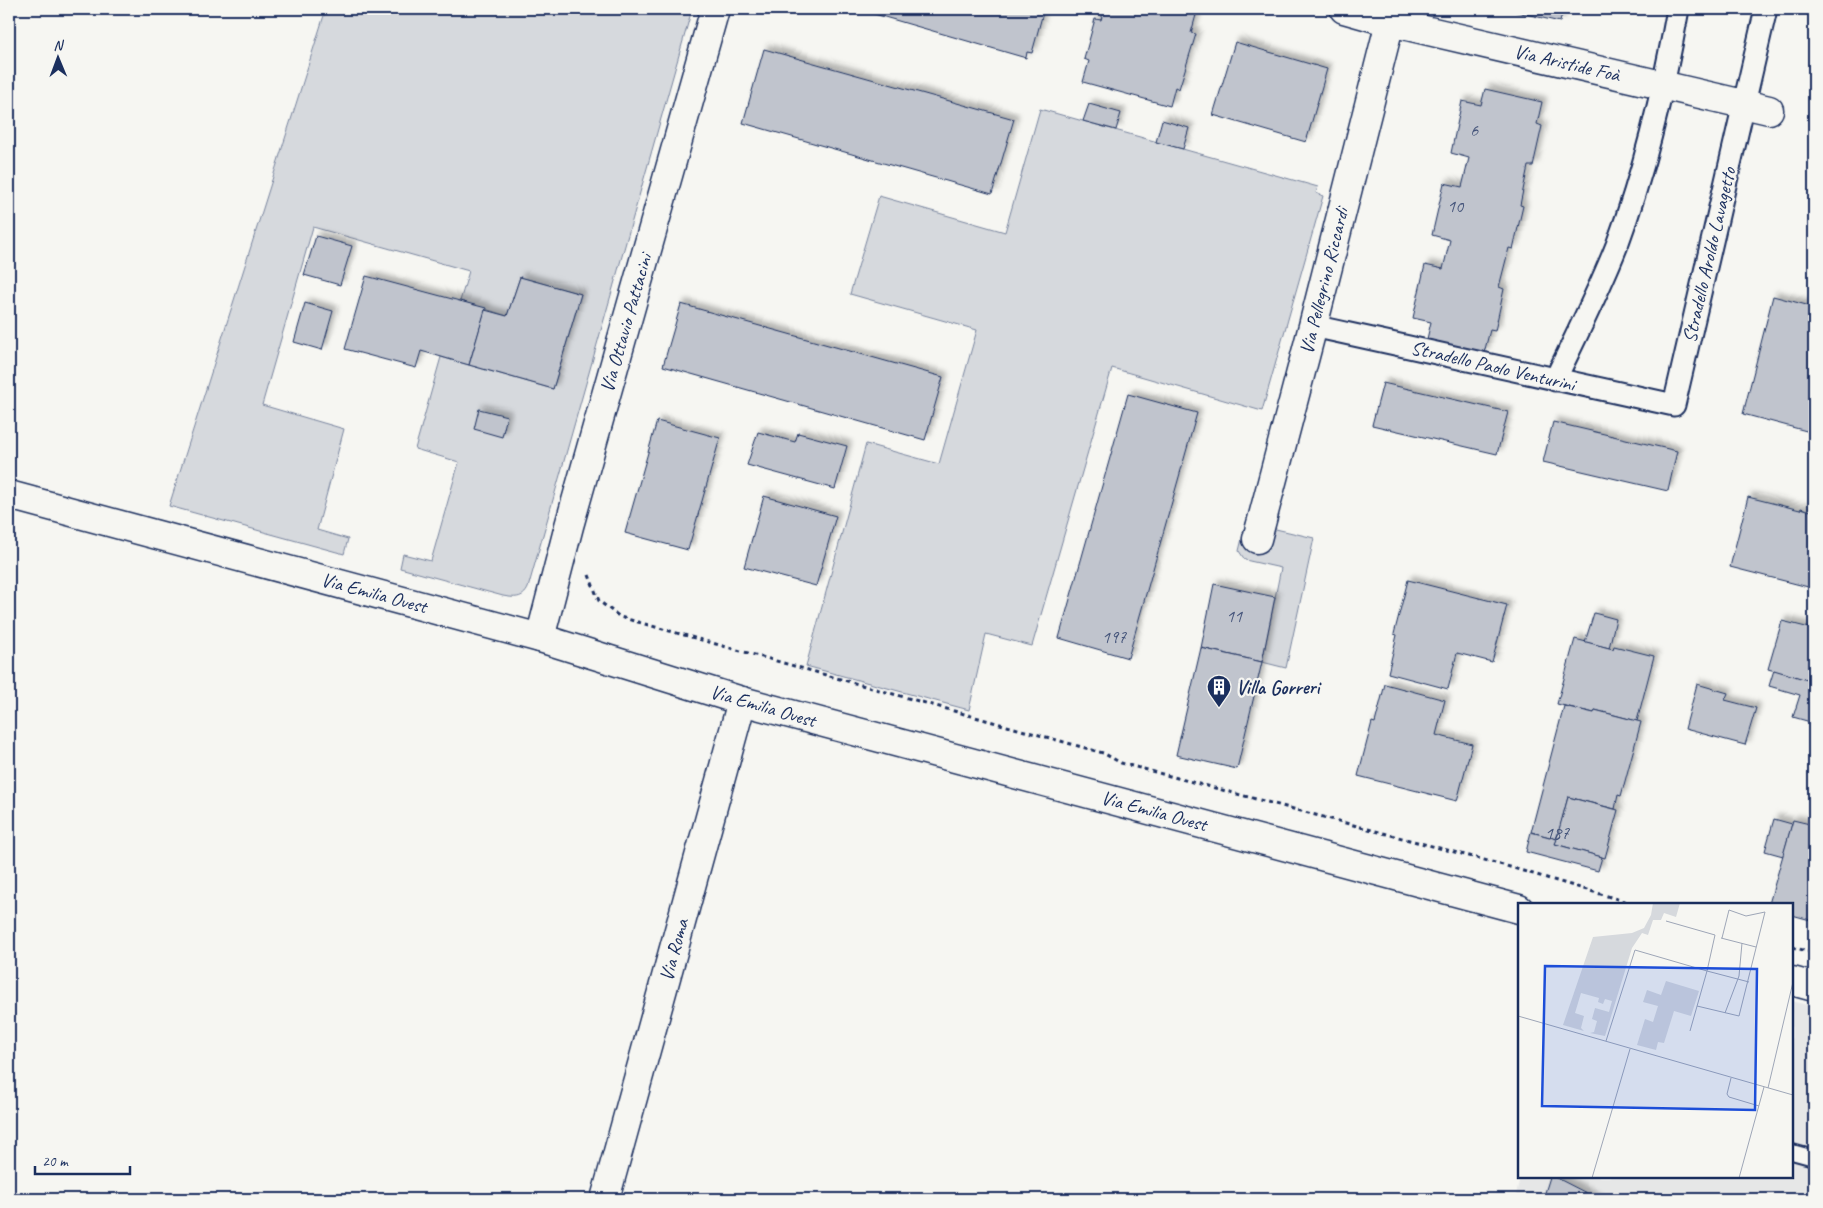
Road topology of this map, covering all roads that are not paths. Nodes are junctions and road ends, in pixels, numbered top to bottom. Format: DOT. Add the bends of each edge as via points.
graph roads {
  1 [pos="715,9"];
  2 [pos="1344,9"];
  3 [pos="1678,9"];
  4 [pos="1766,9"];
  5 [pos="1392,15"];
  6 [pos="1662,85"];
  7 [pos="1756,107"];
  8 [pos="1313,326"];
  9 [pos="1555,380"];
  10 [pos="1674,406"];
  11 [pos="9,494"];
  12 [pos="1257,539"];
  13 [pos="540,638"];
  14 [pos="742,702"];
  15 [pos="1518,909"];
  16 [pos="1793,981"];
  17 [pos="1814,987"];
  18 [pos="1793,1152"];
  19 [pos="1814,1158"];
  20 [pos="606,1199"];
  1 -- 13 [label="street, Via Ottavio Pattacini"];
  2 -- 5 [label="street, Via Aristide Foà"];
  3 -- 6 [label="street"];
  4 -- 7 [label="street, Stradello Aroldo Lavagetto"];
  5 -- 6 [label="street, Via Aristide Foà"];
  5 -- 8 [label="street, Via Pellegrino Riccardi"];
  6 -- 7 [label="street, Via Aristide Foà"];
  6 -- 9 [label="street" via="1645,157 1616,246"];
  7 -- 10 [label="street, Stradello Aroldo Lavagetto"];
  8 -- 9 [label="street, Stradello Paolo Venturini"];
  8 -- 12 [label="street, Via Pellegrino Riccardi"];
  9 -- 10 [label="street, Stradello Paolo Venturini"];
  11 -- 13 [label="street, Via Emilia Ovest"];
  13 -- 14 [label="street, Via Emilia Ovest"];
  14 -- 15 [label="street, Via Emilia Ovest"];
  14 -- 20 [label="street, Via Roma"];
  16 -- 17 [label="street"];
  18 -- 19 [label="lane"];
}
